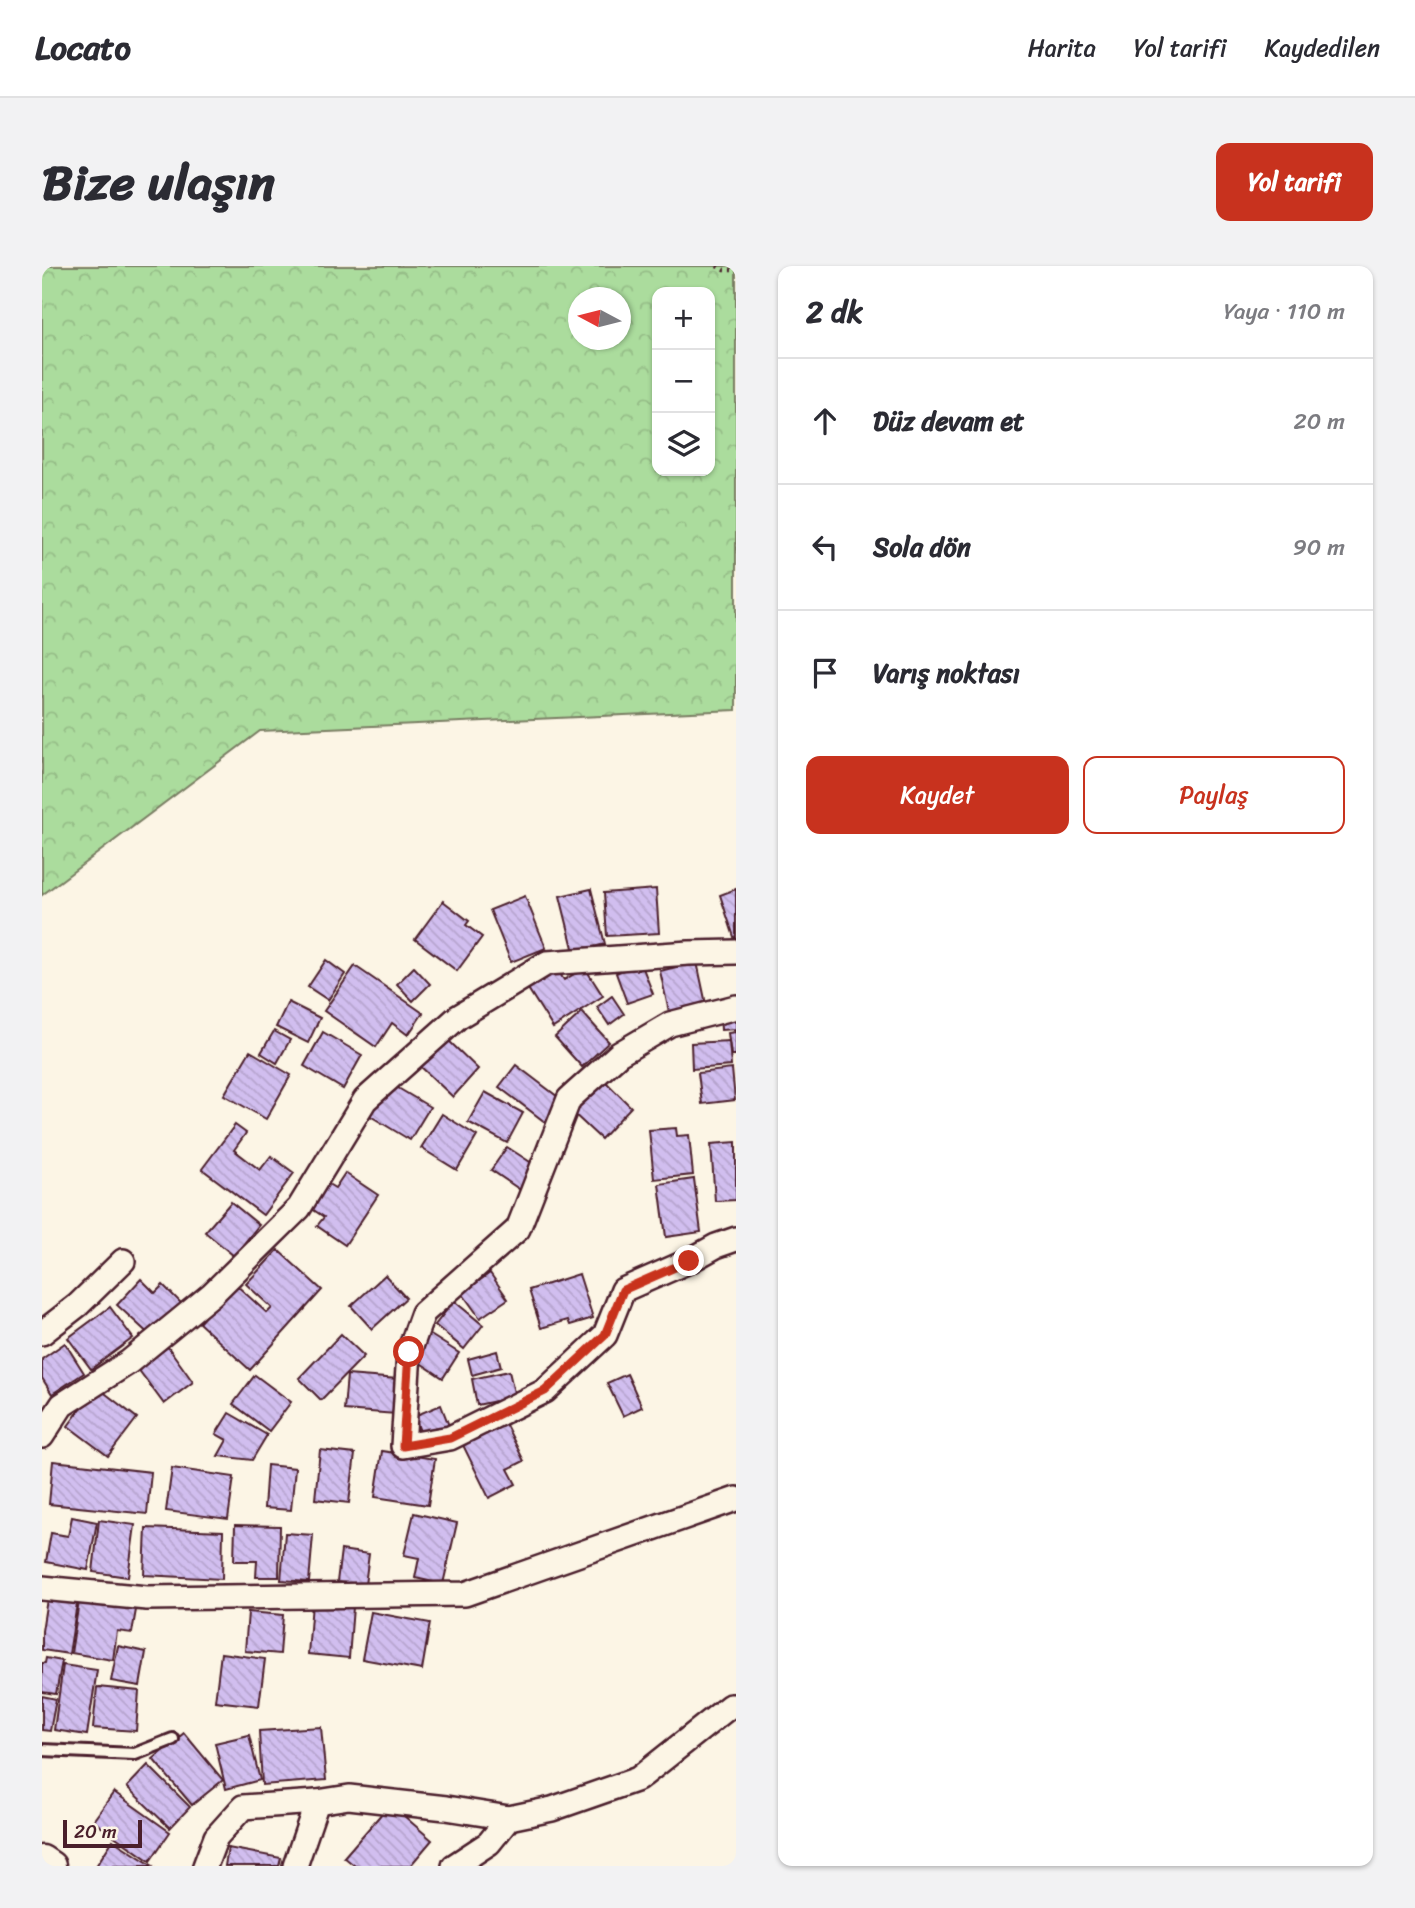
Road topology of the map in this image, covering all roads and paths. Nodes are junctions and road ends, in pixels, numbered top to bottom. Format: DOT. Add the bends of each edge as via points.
graph roads {
  1 [pos="717,266"];
  2 [pos="736,270"];
  3 [pos="736,952"];
  4 [pos="736,1007"];
  5 [pos="736,1239"];
  6 [pos="123,1261"];
  7 [pos="42,1333"];
  8 [pos="42,1436"];
  9 [pos="736,1499"];
  10 [pos="42,1588"];
  11 [pos="736,1706"];
  12 [pos="173,1739"];
  13 [pos="42,1750"];
  14 [pos="317,1802"];
  15 [pos="509,1818"];
  16 [pos="42,1860"];
  17 [pos="51,1866"];
  18 [pos="205,1866"];
  19 [pos="295,1866"];
  20 [pos="454,1866"];
  1 -- 2 [label="path"];
  3 -- 8 [label="street" via="547,963 458,1017 365,1100 299,1208 212,1294 129,1362 62,1405"];
  4 -- 5 [label="street" via="670,1024 619,1054 569,1099 518,1229 423,1313 409,1352 403,1446 450,1438 545,1391 605,1335 623,1290"];
  6 -- 7 [label="street" via="78,1306"];
  9 -- 10 [label="street" via="465,1594 147,1598"];
  11 -- 15 [label="street" via="730,1706 638,1779 552,1809"];
  12 -- 13 [label="lane" via="135,1754"];
  14 -- 15 [label="street" via="349,1797"];
  14 -- 18 [label="street" via="243,1807 216,1837"];
  14 -- 19 [label="street"];
  15 -- 20 [label="street" via="489,1843"];
  16 -- 17 [label="street"];
}
